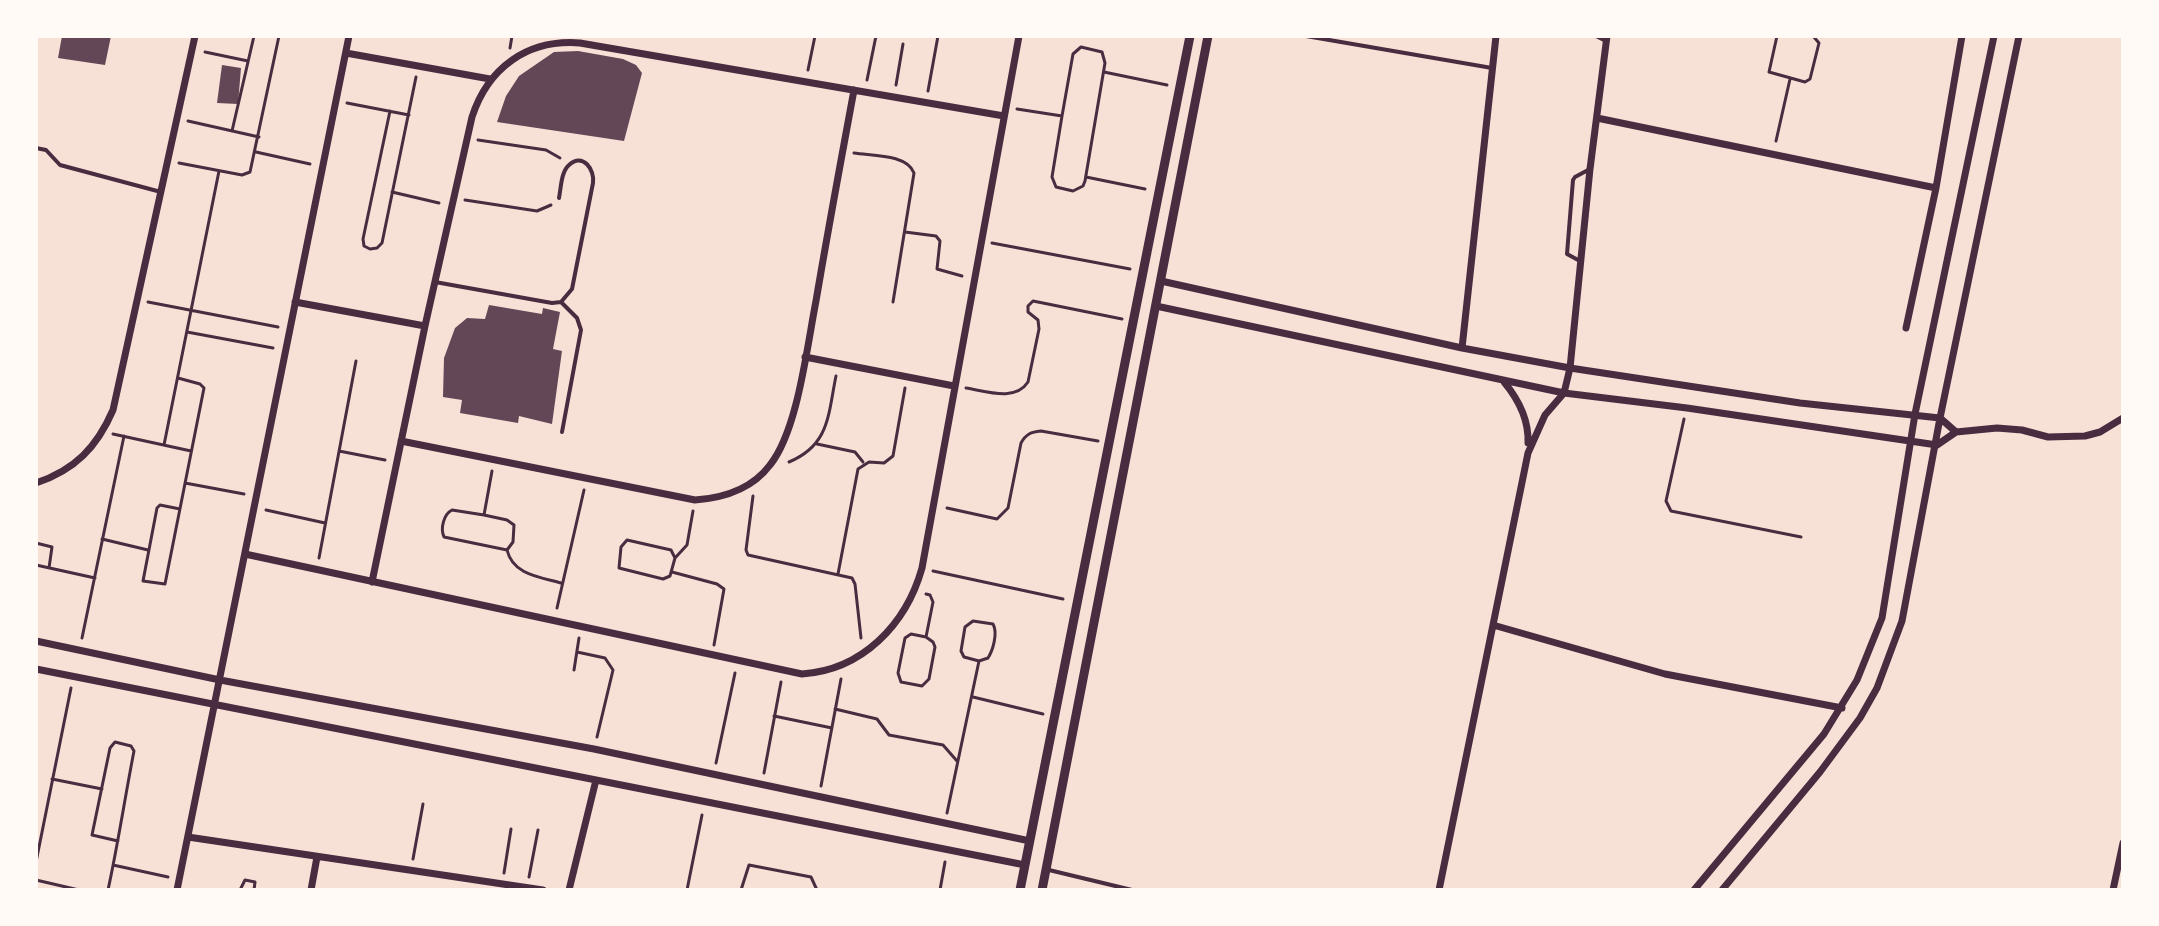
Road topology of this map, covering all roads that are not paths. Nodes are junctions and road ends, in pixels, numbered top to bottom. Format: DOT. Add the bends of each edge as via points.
graph roads {
  1 [pos="195,36"];
  2 [pos="349,36"];
  3 [pos="1019,36"];
  4 [pos="1190,36"];
  5 [pos="1208,36"];
  6 [pos="1306,36"];
  7 [pos="1496,36"];
  8 [pos="1596,36"];
  9 [pos="1962,36"];
  10 [pos="1994,36"];
  11 [pos="2019,36"];
  12 [pos="1606,38"];
  13 [pos="346,53"];
  14 [pos="1492,68"];
  15 [pos="490,79"];
  16 [pos="854,90"];
  17 [pos="1004,111"];
  18 [pos="1597,118"];
  19 [pos="36,148"];
  20 [pos="1590,169"];
  21 [pos="1936,188"];
  22 [pos="161,192"];
  23 [pos="559,198"];
  24 [pos="1582,263"];
  25 [pos="1161,281"];
  26 [pos="435,282"];
  27 [pos="295,302"];
  28 [pos="561,302"];
  29 [pos="1156,306"];
  30 [pos="425,326"];
  31 [pos="1906,328"];
  32 [pos="1462,348"];
  33 [pos="805,357"];
  34 [pos="1570,368"];
  35 [pos="1503,381"];
  36 [pos="954,386"];
  37 [pos="1564,393"];
  38 [pos="1915,414"];
  39 [pos="1940,418"];
  40 [pos="2123,418"];
  41 [pos="562,432"];
  42 [pos="1956,432"];
  43 [pos="401,441"];
  44 [pos="1913,441"];
  45 [pos="1937,445"];
  46 [pos="1528,453"];
  47 [pos="36,483"];
  48 [pos="245,554"];
  49 [pos="372,582"];
  50 [pos="1493,625"];
  51 [pos="36,641"];
  52 [pos="36,669"];
  53 [pos="220,680"];
  54 [pos="215,705"];
  55 [pos="1842,708"];
  56 [pos="596,780"];
  57 [pos="188,837"];
  58 [pos="1030,841"];
  59 [pos="2123,843"];
  60 [pos="1051,846"];
  61 [pos="317,857"];
  62 [pos="1025,865"];
  63 [pos="1046,870"];
  64 [pos="496,886"];
  65 [pos="177,890"];
  66 [pos="311,890"];
  67 [pos="543,890"];
  68 [pos="569,890"];
  69 [pos="1020,890"];
  70 [pos="1042,890"];
  71 [pos="1132,890"];
  72 [pos="1439,890"];
  73 [pos="1694,890"];
  74 [pos="1722,890"];
  75 [pos="2113,890"];
  1 -- 22 [label="street"];
  2 -- 13 [label="street"];
  3 -- 17 [label="street"];
  4 -- 58 [label="street"];
  5 -- 25 [label="street"];
  6 -- 14 [label="lane"];
  7 -- 14 [label="street"];
  8 -- 12 [label="lane"];
  9 -- 21 [label="street"];
  10 -- 38 [label="street"];
  11 -- 39 [label="street"];
  12 -- 18 [label="street"];
  13 -- 15 [label="street"];
  13 -- 27 [label="street"];
  14 -- 32 [label="street"];
  15 -- 16 [label="street" via="526,51 565,42"];
  15 -- 26 [label="street" via="478,98"];
  16 -- 17 [label="street"];
  16 -- 33 [label="street"];
  17 -- 36 [label="street"];
  18 -- 20 [label="street"];
  18 -- 21 [label="street"];
  19 -- 22 [label="lane" via="46,150 60,165"];
  20 -- 24 [label="street"];
  20 -- 24 [label="lane" via="1573,180 1567,254"];
  21 -- 31 [label="street"];
  22 -- 47 [label="street" via="104,432 74,465"];
  23 -- 28 [label="lane" via="566,167 582,161 590,165 594,174 572,289"];
  24 -- 34 [label="street"];
  25 -- 29 [label="street"];
  25 -- 32 [label="street"];
  26 -- 28 [label="lane"];
  26 -- 30 [label="street"];
  27 -- 30 [label="street"];
  27 -- 48 [label="street"];
  28 -- 41 [label="lane" via="581,330"];
  29 -- 35 [label="street"];
  29 -- 60 [label="street"];
  30 -- 43 [label="street"];
  32 -- 34 [label="street"];
  33 -- 36 [label="street"];
  33 -- 43 [label="street" via="789,425 770,467 736,492 714,499 695,500"];
  34 -- 37 [label="street"];
  34 -- 38 [label="street" via="1800,403"];
  35 -- 37 [label="street"];
  35 -- 46 [label="street" via="1524,414"];
  36 -- 49 [label="street" via="922,568 907,608 863,654 825,673 783,671"];
  37 -- 44 [label="street"];
  37 -- 46 [label="street" via="1545,415"];
  38 -- 39 [label="street"];
  38 -- 44 [label="street"];
  39 -- 42 [label="street"];
  39 -- 45 [label="street"];
  40 -- 42 [label="street" via="2100,432 2064,438 1997,428"];
  42 -- 45 [label="street"];
  43 -- 49 [label="street"];
  44 -- 45 [label="street"];
  44 -- 55 [label="street" via="1882,618"];
  45 -- 74 [label="street" via="1902,621 1877,688 1841,745"];
  46 -- 50 [label="street"];
  48 -- 49 [label="street"];
  48 -- 53 [label="street"];
  50 -- 55 [label="street" via="1665,674"];
  50 -- 72 [label="street"];
  51 -- 53 [label="street"];
  52 -- 54 [label="street"];
  53 -- 54 [label="street"];
  53 -- 58 [label="street" via="594,749"];
  54 -- 56 [label="street"];
  54 -- 57 [label="street"];
  55 -- 73 [label="street"];
  56 -- 62 [label="street"];
  56 -- 68 [label="street"];
  57 -- 61 [label="street"];
  57 -- 65 [label="street"];
  58 -- 60 [label="street"];
  58 -- 62 [label="street"];
  59 -- 75 [label="street"];
  60 -- 63 [label="street"];
  61 -- 64 [label="street"];
  61 -- 66 [label="street"];
  62 -- 63 [label="street"];
  62 -- 69 [label="street"];
  63 -- 70 [label="street"];
  63 -- 71 [label="lane"];
  64 -- 67 [label="street"];
}
